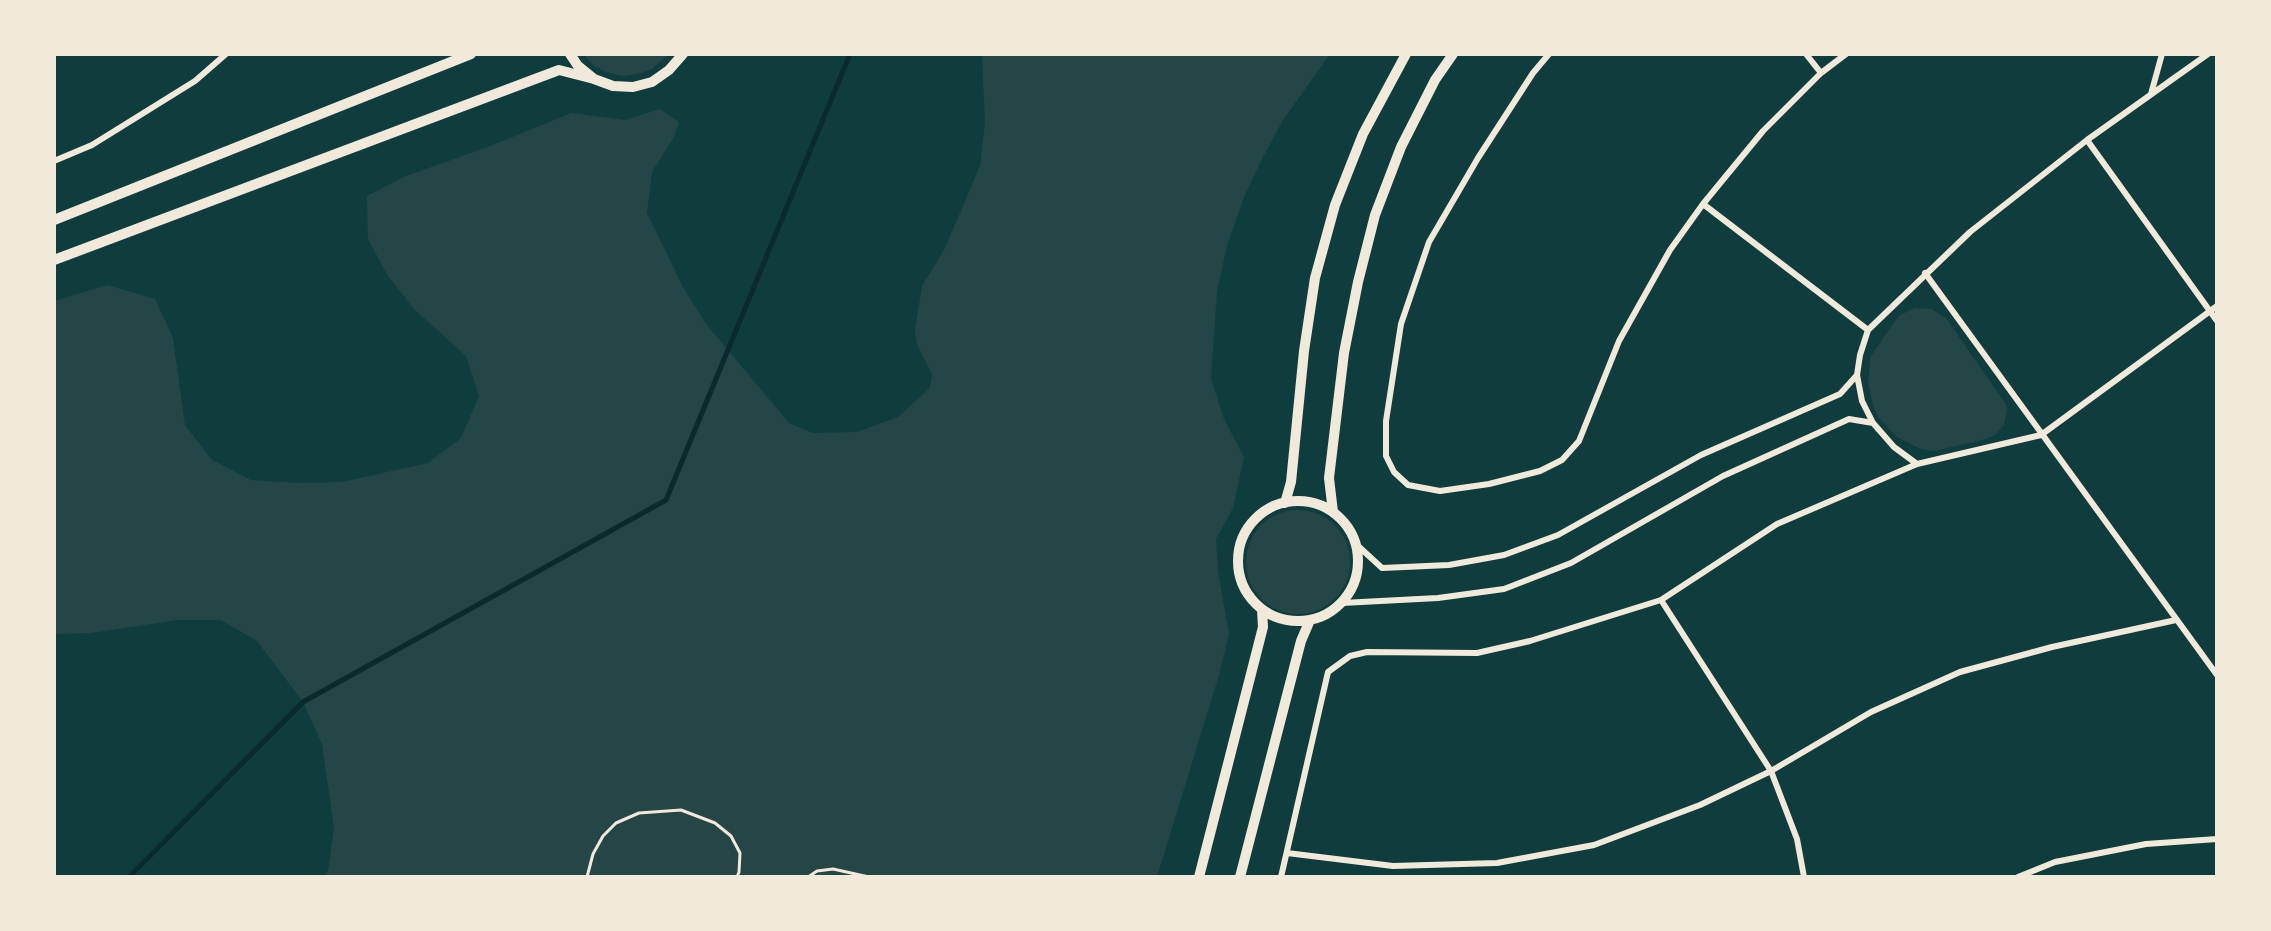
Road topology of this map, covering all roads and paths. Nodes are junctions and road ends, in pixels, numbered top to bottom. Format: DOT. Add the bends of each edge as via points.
graph roads {
  1 [pos="226,54"];
  2 [pos="471,54"];
  3 [pos="570,54"];
  4 [pos="682,54"];
  5 [pos="1406,54"];
  6 [pos="1453,54"];
  7 [pos="1549,54"];
  8 [pos="1806,54"];
  9 [pos="1846,54"];
  10 [pos="2162,54"];
  11 [pos="2208,54"];
  12 [pos="1821,73"];
  13 [pos="594,79"];
  14 [pos="2150,95"];
  15 [pos="2088,140"];
  16 [pos="54,161"];
  17 [pos="1703,204"];
  18 [pos="54,220"];
  19 [pos="54,260"];
  20 [pos="1925,273"];
  21 [pos="2217,306"];
  22 [pos="2210,311"];
  23 [pos="2217,321"];
  24 [pos="1868,330"];
  25 [pos="1857,375"];
  26 [pos="1873,423"];
  27 [pos="2041,435"];
  28 [pos="1917,464"];
  29 [pos="1285,503"];
  30 [pos="1333,512"];
  31 [pos="1357,545"];
  32 [pos="1661,600"];
  33 [pos="1342,603"];
  34 [pos="1262,610"];
  35 [pos="1310,620"];
  36 [pos="2176,620"];
  37 [pos="2217,675"];
  38 [pos="1771,771"];
  39 [pos="2217,839"];
  40 [pos="1287,853"];
  41 [pos="587,877"];
  42 [pos="737,877"];
  43 [pos="808,877"];
  44 [pos="869,877"];
  45 [pos="1199,877"];
  46 [pos="1240,877"];
  47 [pos="1281,877"];
  48 [pos="1804,877"];
  49 [pos="2018,877"];
  1 -- 16 [label="street" via="195,81 92,145"];
  2 -- 18 [label="street"];
  3 -- 13 [label="street"];
  4 -- 13 [label="street" via="652,82 633,87 612,86"];
  5 -- 29 [label="street" via="1362,134 1335,205 1316,278 1304,351 1291,482"];
  6 -- 30 [label="street" via="1435,80 1401,147 1375,215 1344,353 1329,478"];
  7 -- 17 [label="street" via="1484,148 1429,242 1401,324 1386,421 1386,456 1394,472 1408,485 1440,490 1489,484 1540,471 1562,460 1579,441 1620,341 1670,250"];
  8 -- 12 [label="street"];
  9 -- 12 [label="street"];
  10 -- 14 [label="street"];
  11 -- 14 [label="street"];
  12 -- 17 [label="street" via="1763,130"];
  13 -- 19 [label="street" via="559,70"];
  14 -- 15 [label="street"];
  15 -- 20 [label="street" via="1970,232"];
  15 -- 22 [label="street"];
  17 -- 24 [label="street"];
  20 -- 24 [label="street"];
  20 -- 27 [label="street"];
  21 -- 22 [label="street"];
  22 -- 23 [label="street"];
  22 -- 27 [label="street"];
  24 -- 25 [label="street"];
  25 -- 26 [label="street" via="1862,401"];
  25 -- 31 [label="street" via="1840,394 1701,455 1558,535 1504,555 1449,565 1382,568"];
  26 -- 28 [label="street" via="1894,447"];
  26 -- 33 [label="street" via="1849,419 1723,476 1571,563 1504,589 1438,598"];
  27 -- 28 [label="street"];
  27 -- 36 [label="street"];
  28 -- 32 [label="street" via="1777,524"];
  29 -- 30 [label="street" via="1309,502"];
  29 -- 34 [label="street" via="1267,511 1242,540 1238,559 1240,579"];
  30 -- 31 [label="street"];
  31 -- 33 [label="street" via="1359,566 1354,585"];
  32 -- 38 [label="street"];
  32 -- 40 [label="street" via="1530,641 1477,653 1367,652 1350,656 1328,672"];
  33 -- 35 [label="street" via="1328,614"];
  34 -- 35 [label="street" via="1293,622"];
  34 -- 45 [label="street" via="1263,627"];
  35 -- 46 [label="street" via="1301,641"];
  36 -- 37 [label="street"];
  36 -- 38 [label="street" via="1960,672 1871,712"];
  38 -- 40 [label="street" via="1700,805 1594,845 1497,863 1393,866"];
  38 -- 48 [label="street" via="1797,838"];
  39 -- 49 [label="street" via="2146,844 2055,862"];
  40 -- 47 [label="street"];
  41 -- 42 [label="path" via="593,854 616,822 639,813 681,810 715,823 731,836 740,853"];
  43 -- 44 [label="path" via="833,869"];
}
